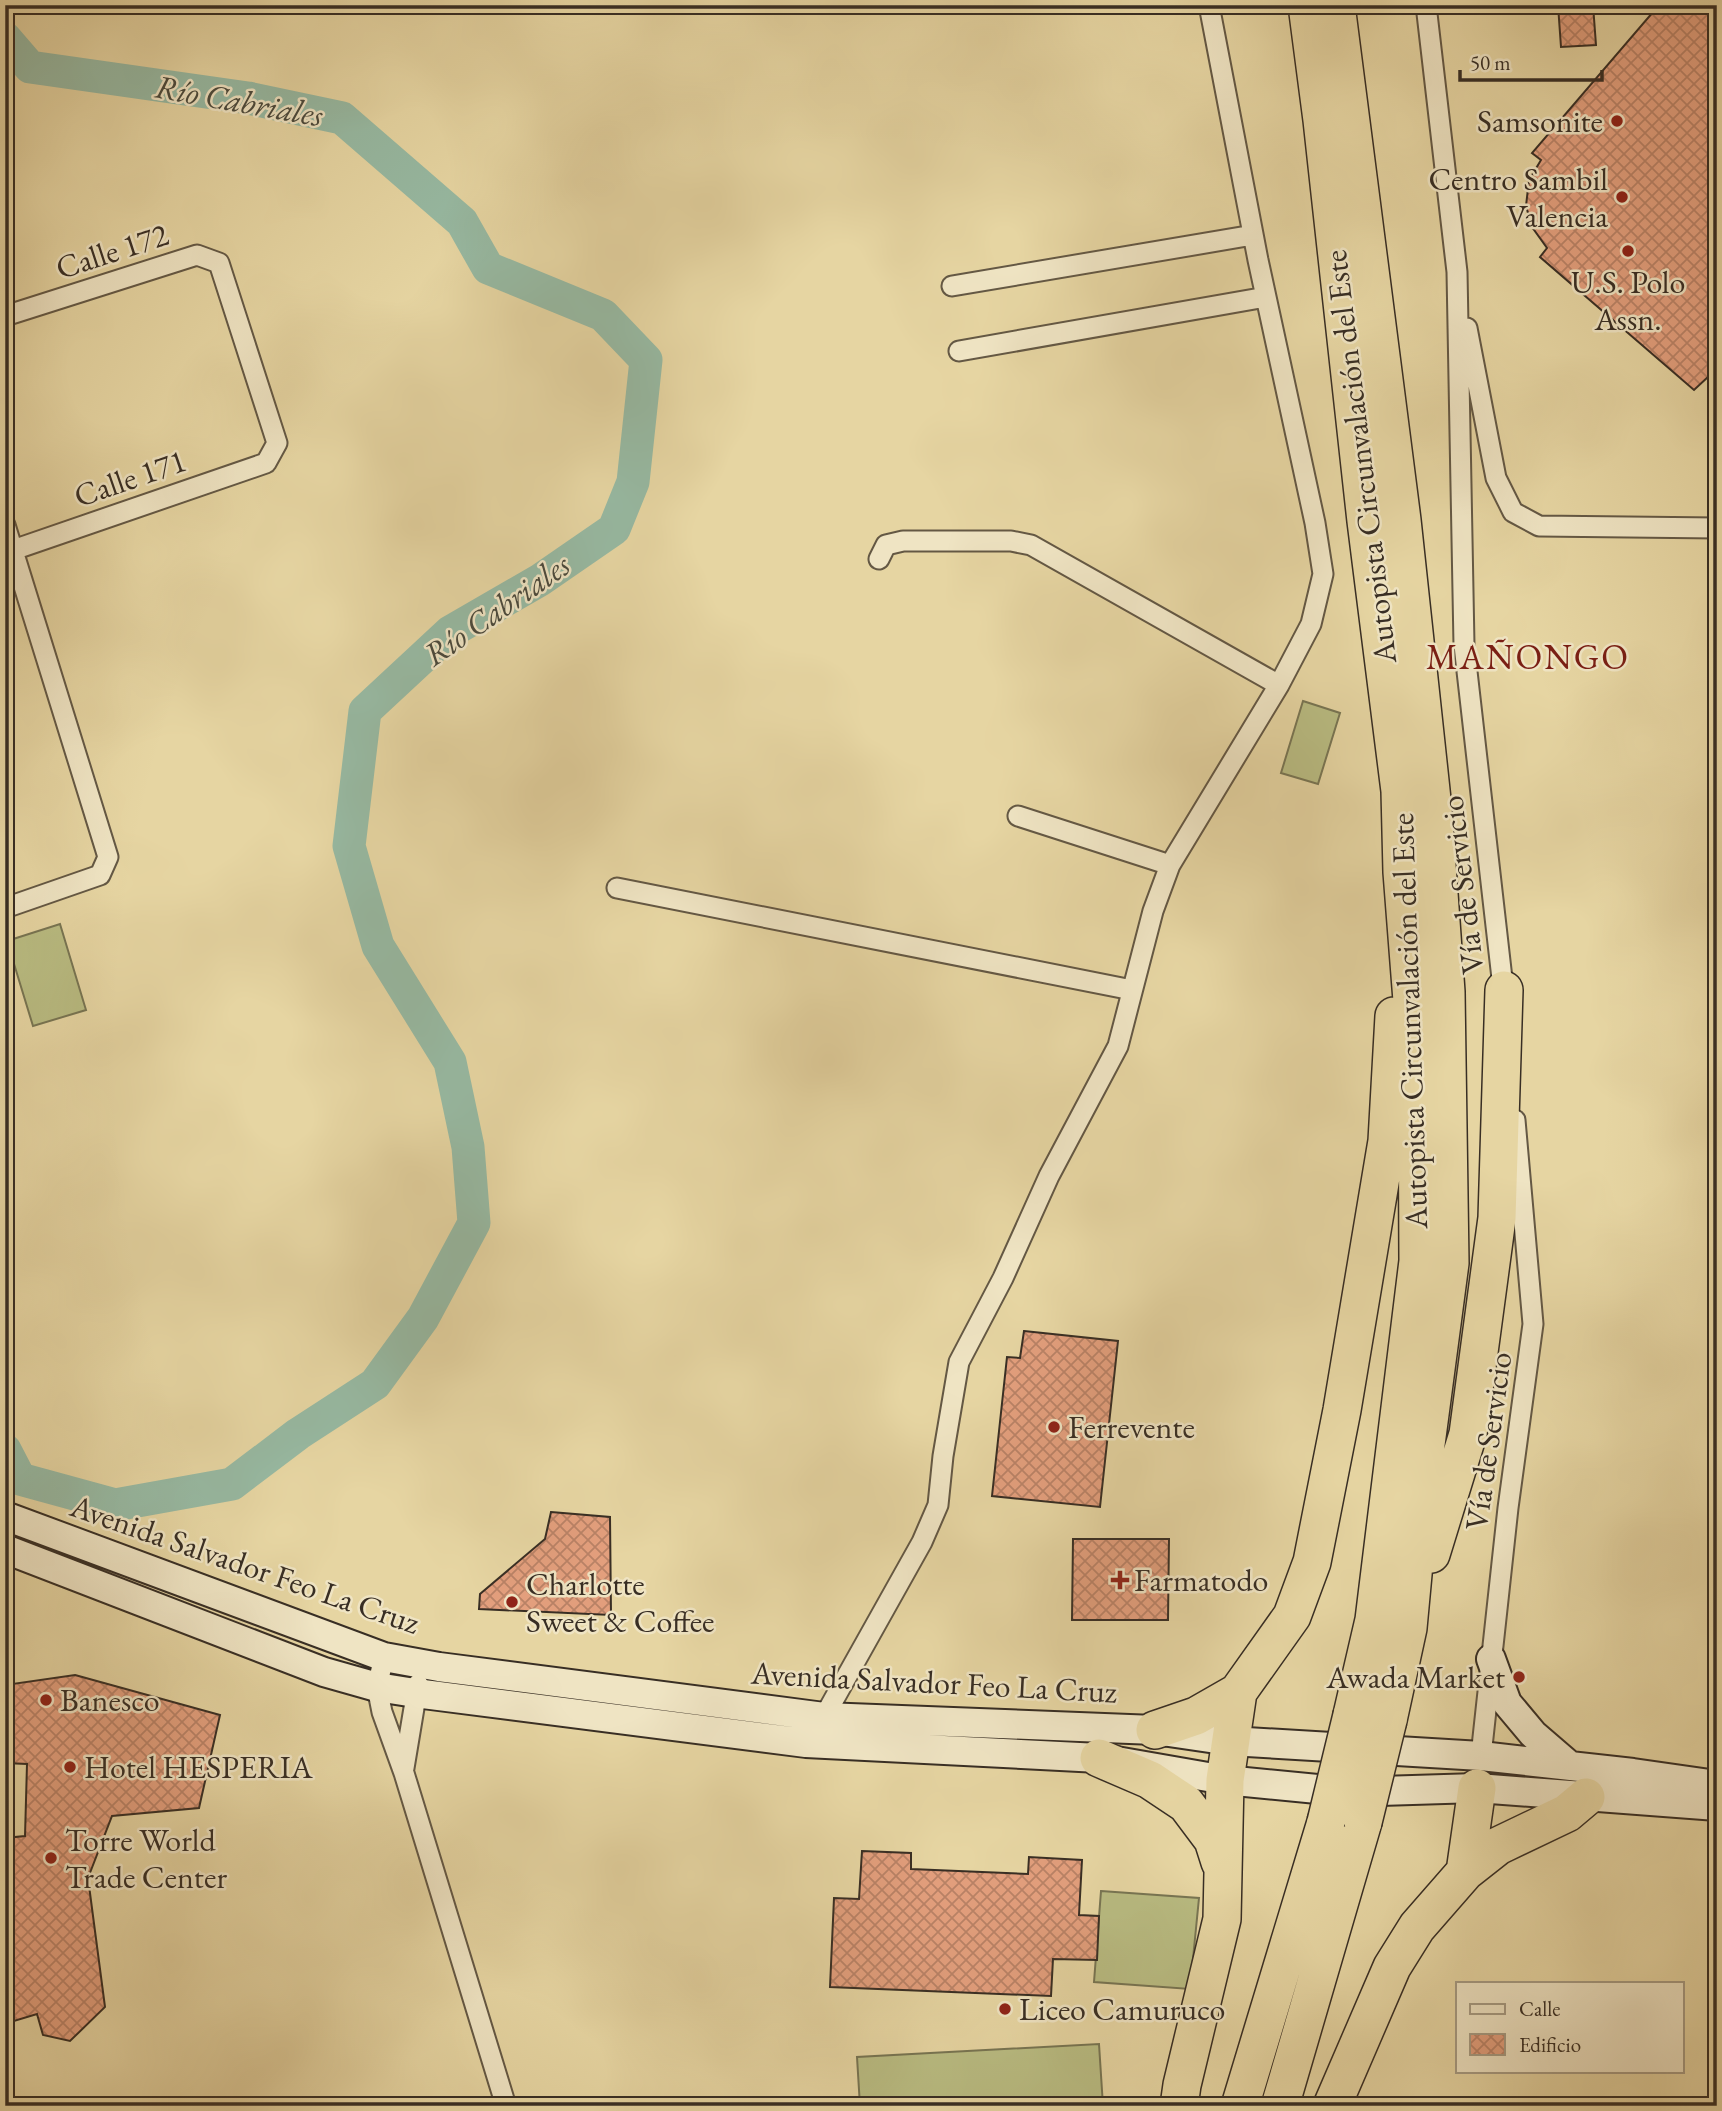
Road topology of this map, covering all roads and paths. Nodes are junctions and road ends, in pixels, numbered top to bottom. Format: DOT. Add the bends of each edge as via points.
graph roads {
  1 [pos="1209,5"];
  2 [pos="1307,5"];
  3 [pos="1336,5"];
  4 [pos="1426,5"];
  5 [pos="1253,235"];
  6 [pos="1457,272"];
  7 [pos="951,286"];
  8 [pos="1266,297"];
  9 [pos="5,316"];
  10 [pos="959,351"];
  11 [pos="266,463"];
  12 [pos="5,525"];
  13 [pos="1717,528"];
  14 [pos="13,550"];
  15 [pos="879,559"];
  16 [pos="1279,685"];
  17 [pos="1018,816"];
  18 [pos="1170,865"];
  19 [pos="1402,872"];
  20 [pos="617,888"];
  21 [pos="5,908"];
  22 [pos="1132,990"];
  23 [pos="1504,990"];
  24 [pos="5,1516"];
  25 [pos="5,1549"];
  26 [pos="1408,1628"];
  27 [pos="384,1657"];
  28 [pos="1491,1659"];
  29 [pos="424,1664"];
  30 [pos="377,1687"];
  31 [pos="1238,1692"];
  32 [pos="415,1693"];
  33 [pos="824,1717"];
  34 [pos="1155,1730"];
  35 [pos="1230,1741"];
  36 [pos="1099,1759"];
  37 [pos="1569,1765"];
  38 [pos="1479,1772"];
  39 [pos="404,1773"];
  40 [pos="1225,1780"];
  41 [pos="1717,1785"];
  42 [pos="1586,1797"];
  43 [pos="1717,1806"];
  44 [pos="1465,1872"];
  45 [pos="1223,1874"];
  46 [pos="506,2106"];
  47 [pos="1179,2106"];
  48 [pos="1240,2106"];
  49 [pos="1280,2106"];
  50 [pos="1332,2106"];
  1 -- 5 [label="street"];
  2 -- 19 [label="highway, Autopista Circunvalación del Este" via="1400,791"];
  3 -- 26 [label="highway, Autopista Circunvalación del Este" via="1402,520 1433,809 1446,992 1450,1263 1423,1467"];
  4 -- 6 [label="street, Vía de Servicio"];
  5 -- 7 [label="street"];
  5 -- 8 [label="street"];
  6 -- 13 [label="street" via="1496,478 1513,512 1539,526"];
  6 -- 23 [label="street, Vía de Servicio" via="1464,645"];
  8 -- 10 [label="street"];
  8 -- 16 [label="street" via="1323,574 1311,624"];
  9 -- 11 [label="street, Calle 172" via="197,255 219,263 277,443"];
  11 -- 14 [label="street, Calle 171"];
  12 -- 14 [label="street"];
  14 -- 21 [label="street" via="108,858 100,875"];
  15 -- 16 [label="street" via="886,545 903,541 1031,545"];
  16 -- 18 [label="street"];
  17 -- 18 [label="street"];
  18 -- 22 [label="street"];
  19 -- 31 [label="highway" via="1387,1141 1326,1494 1312,1562 1292,1616"];
  19 -- 48 [label="highway, Autopista Circunvalación del Este, bridge" via="1417,1065 1418,1261 1374,1620 1326,1822"];
  20 -- 22 [label="street"];
  22 -- 33 [label="street" via="1118,1046 959,1362 938,1505"];
  23 -- 26 [label="highway" via="1497,1218 1468,1434"];
  23 -- 28 [label="street, Vía de Servicio" via="1533,1324"];
  24 -- 27 [label="street, Avenida Salvador Feo La Cruz"];
  25 -- 30 [label="street, Avenida Salvador Feo La Cruz" via="324,1672"];
  26 -- 49 [label="highway, Autopista Circunvalación del Este, bridge" via="1363,1822"];
  27 -- 29 [label="street, Avenida Salvador Feo La Cruz"];
  27 -- 30 [label="street"];
  28 -- 37 [label="street" via="1507,1703 1533,1734"];
  28 -- 38 [label="street, Vía de Servicio"];
  29 -- 32 [label="street"];
  29 -- 33 [label="street, Avenida Salvador Feo La Cruz"];
  30 -- 32 [label="street, Avenida Salvador Feo La Cruz"];
  30 -- 39 [label="street"];
  31 -- 34 [label="highway" via="1196,1716"];
  31 -- 35 [label="highway"];
  32 -- 36 [label="street, Avenida Salvador Feo La Cruz" via="806,1743"];
  32 -- 39 [label="street"];
  33 -- 34 [label="street, Avenida Salvador Feo La Cruz"];
  34 -- 35 [label="street, Avenida Salvador Feo La Cruz"];
  35 -- 38 [label="street, Avenida Salvador Feo La Cruz"];
  35 -- 40 [label="highway"];
  36 -- 40 [label="street, Avenida Salvador Feo La Cruz"];
  36 -- 45 [label="highway" via="1150,1780 1186,1804 1213,1840"];
  37 -- 38 [label="street, Avenida Salvador Feo La Cruz"];
  37 -- 41 [label="street, Avenida Salvador Feo La Cruz"];
  38 -- 40 [label="street, Avenida Salvador Feo La Cruz" via="1348,1792"];
  38 -- 42 [label="street, Avenida Salvador Feo La Cruz"];
  38 -- 44 [label="highway"];
  39 -- 46 [label="street"];
  40 -- 45 [label="highway"];
  42 -- 43 [label="street, Avenida Salvador Feo La Cruz"];
  42 -- 44 [label="highway" via="1567,1812 1498,1846"];
  44 -- 50 [label="highway" via="1417,1927 1392,1967"];
  45 -- 47 [label="highway" via="1222,1919"];
}
